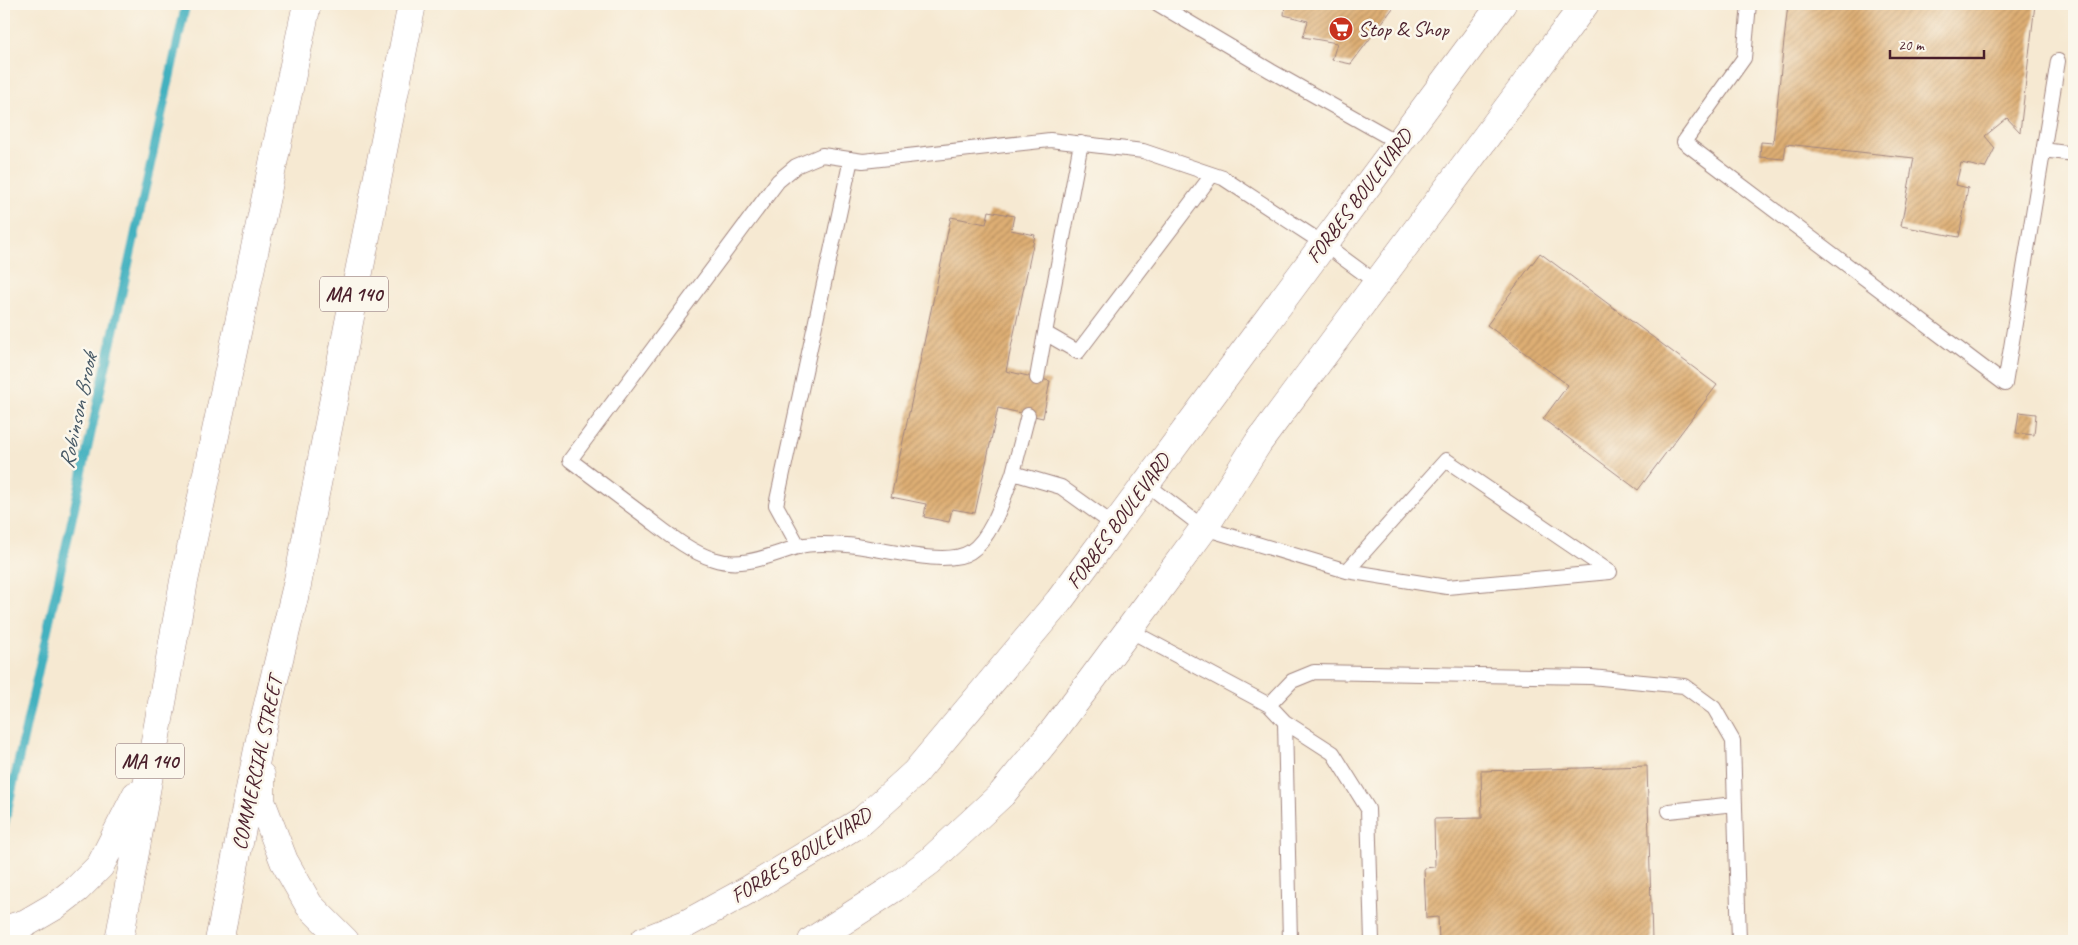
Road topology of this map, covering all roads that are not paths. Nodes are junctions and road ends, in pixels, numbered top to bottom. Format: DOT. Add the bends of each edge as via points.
graph roads {
  1 [pos="307,4"];
  2 [pos="412,4"];
  3 [pos="1158,4"];
  4 [pos="1502,4"];
  5 [pos="1585,4"];
  6 [pos="1749,4"];
  7 [pos="2058,60"];
  8 [pos="1081,143"];
  9 [pos="1399,143"];
  10 [pos="2044,150"];
  11 [pos="2074,154"];
  12 [pos="851,160"];
  13 [pos="1212,175"];
  14 [pos="1324,244"];
  15 [pos="1377,283"];
  16 [pos="1046,332"];
  17 [pos="1037,378"];
  18 [pos="1028,415"];
  19 [pos="1013,473"];
  20 [pos="1145,483"];
  21 [pos="1114,525"];
  22 [pos="1204,528"];
  23 [pos="799,547"];
  24 [pos="1347,571"];
  25 [pos="1129,630"];
  26 [pos="1269,705"];
  27 [pos="1285,722"];
  28 [pos="263,725"];
  29 [pos="148,774"];
  30 [pos="1735,804"];
  31 [pos="1669,811"];
  32 [pos="4,930"];
  33 [pos="118,941"];
  34 [pos="219,941"];
  35 [pos="345,941"];
  36 [pos="644,941"];
  37 [pos="812,941"];
  38 [pos="1290,941"];
  39 [pos="1372,941"];
  40 [pos="1739,941"];
  1 -- 29 [label="main road, MA 140" via="184,581"];
  2 -- 28 [label="main road, COMMERCIAL STREET / MA 140" via="297,585"];
  3 -- 9 [label="lane"];
  4 -- 9 [label="main road, FORBES BOULEVARD"];
  5 -- 15 [label="main road"];
  6 -- 10 [label="lane" via="1744,58 1684,142 2005,384"];
  7 -- 10 [label="lane"];
  8 -- 12 [label="lane" via="1050,140"];
  8 -- 13 [label="lane" via="1143,151"];
  8 -- 16 [label="lane"];
  9 -- 14 [label="main road, FORBES BOULEVARD"];
  10 -- 11 [label="lane"];
  12 -- 23 [label="lane" via="776,505"];
  12 -- 23 [label="lane" via="822,155 796,166 778,181 570,460 672,537 713,559 745,563"];
  13 -- 14 [label="lane" via="1223,178"];
  13 -- 16 [label="lane" via="1078,352"];
  14 -- 15 [label="lane"];
  14 -- 20 [label="main road, FORBES BOULEVARD"];
  15 -- 22 [label="main road" via="1258,443"];
  16 -- 17 [label="lane"];
  18 -- 19 [label="lane"];
  19 -- 21 [label="lane" via="1061,487"];
  19 -- 23 [label="lane" via="998,513 979,545 958,557 927,557 847,545"];
  20 -- 21 [label="main road, FORBES BOULEVARD"];
  20 -- 22 [label="lane"];
  21 -- 36 [label="main road, FORBES BOULEVARD" via="1059,601 915,773 862,821 750,889 686,924"];
  22 -- 24 [label="lane"];
  22 -- 25 [label="main road"];
  24 -- 24 [label="lane" via="1448,587 1610,572 1446,460"];
  25 -- 26 [label="lane"];
  25 -- 37 [label="main road" via="1002,794 930,861"];
  26 -- 27 [label="lane"];
  26 -- 30 [label="lane" via="1292,682 1314,672 1591,676 1684,686 1714,708 1733,742"];
  27 -- 38 [label="lane"];
  27 -- 39 [label="lane" via="1333,753 1368,809"];
  28 -- 34 [label="main road, COMMERCIAL STREET / MA 140"];
  28 -- 35 [label="main road" via="260,801 284,861 309,905"];
  29 -- 32 [label="main road" via="100,866 55,906 26,923"];
  29 -- 33 [label="main road, MA 140"];
  30 -- 31 [label="lane"];
  30 -- 40 [label="lane"];
}
